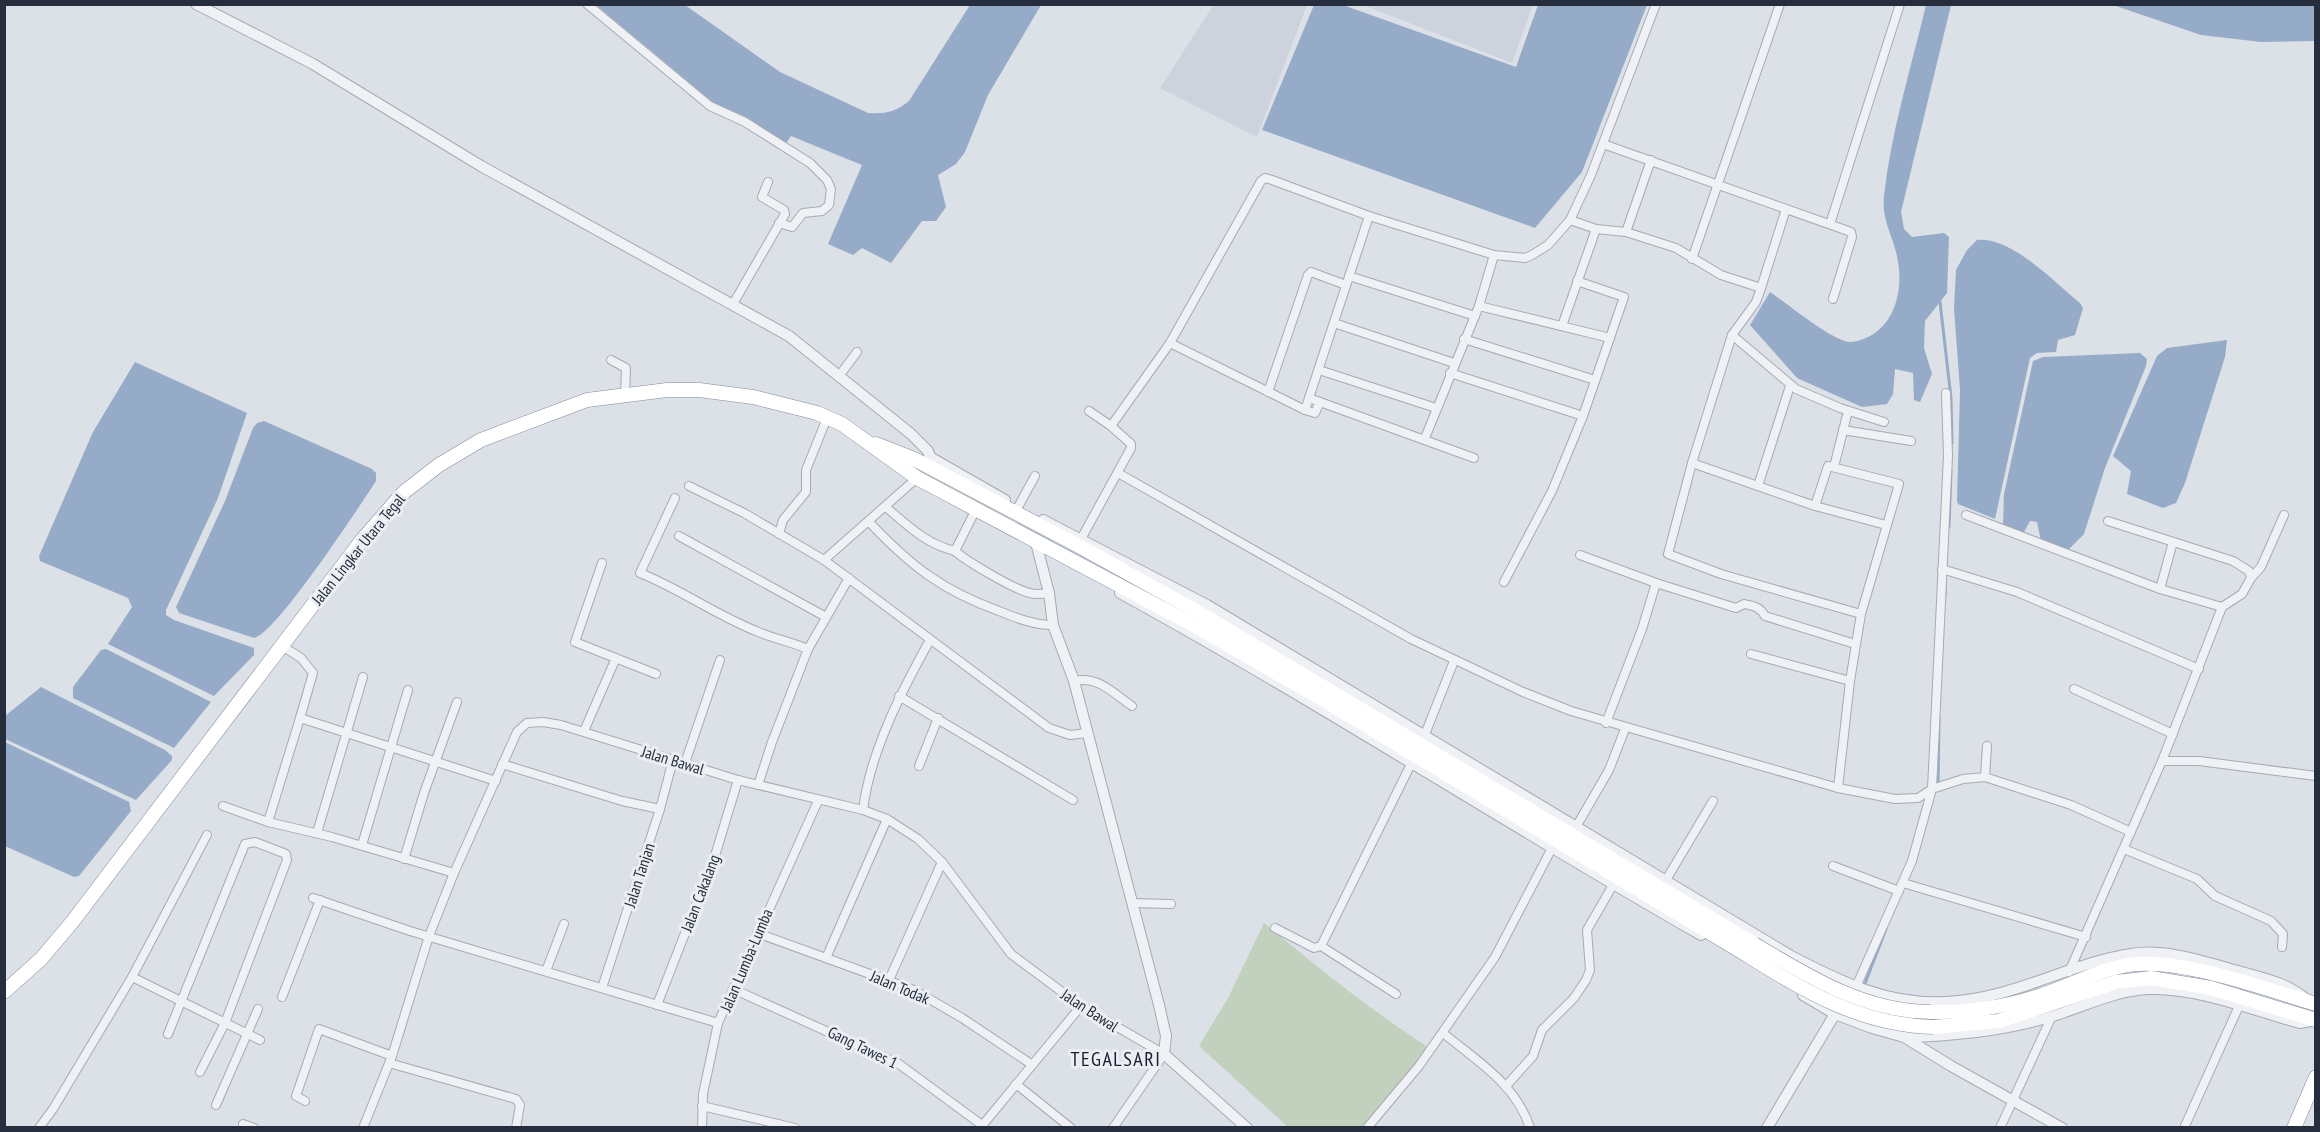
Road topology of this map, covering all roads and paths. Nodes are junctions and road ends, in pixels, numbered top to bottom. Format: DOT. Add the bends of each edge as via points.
graph roads {
  1 [pos="196,4"];
  2 [pos="587,4"];
  3 [pos="1656,4"];
  4 [pos="1780,4"];
  5 [pos="1900,4"];
  6 [pos="1603,144"];
  7 [pos="1651,160"];
  8 [pos="768,182"];
  9 [pos="1719,184"];
  10 [pos="1786,209"];
  11 [pos="1370,216"];
  12 [pos="1570,220"];
  13 [pos="780,223"];
  14 [pos="1830,224"];
  15 [pos="1596,229"];
  16 [pos="1626,232"];
  17 [pos="1494,255"];
  18 [pos="1692,259"];
  19 [pos="1348,280"];
  20 [pos="1577,281"];
  21 [pos="1761,288"];
  22 [pos="1833,299"];
  23 [pos="733,304"];
  24 [pos="1479,306"];
  25 [pos="1475,316"];
  26 [pos="1334,323"];
  27 [pos="1562,326"];
  28 [pos="1732,334"];
  29 [pos="1610,338"];
  30 [pos="1464,339"];
  31 [pos="1170,343"];
  32 [pos="857,352"];
  33 [pos="611,360"];
  34 [pos="1454,363"];
  35 [pos="1319,370"];
  36 [pos="1450,373"];
  37 [pos="839,376"];
  38 [pos="1595,380"];
  39 [pos="1790,386"];
  40 [pos="1268,392"];
  41 [pos="1946,393"];
  42 [pos="618,396"];
  43 [pos="1309,398"];
  44 [pos="1320,402"];
  45 [pos="1436,408"];
  46 [pos="1305,410"];
  47 [pos="1089,411"];
  48 [pos="1848,411"];
  49 [pos="1583,416"];
  50 [pos="827,418"];
  51 [pos="1874,419"];
  52 [pos="1884,422"];
  53 [pos="1111,426"];
  54 [pos="1843,430"];
  55 [pos="1874,435"];
  56 [pos="1425,438"];
  57 [pos="864,439"];
  58 [pos="1911,441"];
  59 [pos="1474,458"];
  60 [pos="928,462"];
  61 [pos="1692,463"];
  62 [pos="1834,467"];
  63 [pos="1118,473"];
  64 [pos="1035,476"];
  65 [pos="917,478"];
  66 [pos="689,486"];
  67 [pos="1758,486"];
  68 [pos="675,498"];
  69 [pos="1815,506"];
  70 [pos="887,507"];
  71 [pos="1018,507"];
  72 [pos="976,509"];
  73 [pos="1966,515"];
  74 [pos="2284,515"];
  75 [pos="2108,521"];
  76 [pos="869,522"];
  77 [pos="1886,525"];
  78 [pos="779,534"];
  79 [pos="679,536"];
  80 [pos="1081,539"];
  81 [pos="2173,542"];
  82 [pos="1035,543"];
  83 [pos="955,551"];
  84 [pos="1581,555"];
  85 [pos="824,560"];
  86 [pos="602,563"];
  87 [pos="1946,570"];
  88 [pos="849,578"];
  89 [pos="2251,578"];
  90 [pos="1504,582"];
  91 [pos="1656,583"];
  92 [pos="2160,589"];
  93 [pos="1048,593"];
  94 [pos="2222,607"];
  95 [pos="1861,614"];
  96 [pos="826,617"];
  97 [pos="1053,625"];
  98 [pos="930,640"];
  99 [pos="1855,644"];
  100 [pos="282,646"];
  101 [pos="808,649"];
  102 [pos="1751,654"];
  103 [pos="616,658"];
  104 [pos="720,660"];
  105 [pos="1454,661"];
  106 [pos="2199,669"];
  107 [pos="656,674"];
  108 [pos="363,677"];
  109 [pos="1074,681"];
  110 [pos="1850,681"];
  111 [pos="2074,689"];
  112 [pos="408,690"];
  113 [pos="899,696"];
  114 [pos="457,702"];
  115 [pos="1132,706"];
  116 [pos="300,718"];
  117 [pos="938,718"];
  118 [pos="1606,723"];
  119 [pos="1625,729"];
  120 [pos="584,731"];
  121 [pos="347,733"];
  122 [pos="1087,733"];
  123 [pos="2173,734"];
  124 [pos="1424,737"];
  125 [pos="1987,746"];
  126 [pos="390,748"];
  127 [pos="673,760"];
  128 [pos="2162,761"];
  129 [pos="437,762"];
  130 [pos="1412,762"];
  131 [pos="685,763"];
  132 [pos="502,765"];
  133 [pos="919,766"];
  134 [pos="2316,776"];
  135 [pos="1985,777"];
  136 [pos="492,779"];
  137 [pos="738,780"];
  138 [pos="758,785"];
  139 [pos="1936,787"];
  140 [pos="1838,788"];
  141 [pos="1073,800"];
  142 [pos="818,801"];
  143 [pos="1713,801"];
  144 [pos="224,806"];
  145 [pos="660,809"];
  146 [pos="863,810"];
  147 [pos="887,819"];
  148 [pos="268,822"];
  149 [pos="1576,827"];
  150 [pos="2131,832"];
  151 [pos="317,833"];
  152 [pos="207,835"];
  153 [pos="362,845"];
  154 [pos="1552,848"];
  155 [pos="2124,849"];
  156 [pos="405,859"];
  157 [pos="942,862"];
  158 [pos="1833,866"];
  159 [pos="453,873"];
  160 [pos="1666,880"];
  161 [pos="1613,885"];
  162 [pos="1904,886"];
  163 [pos="1132,903"];
  164 [pos="1172,904"];
  165 [pos="564,924"];
  166 [pos="1275,928"];
  167 [pos="757,933"];
  168 [pos="426,935"];
  169 [pos="2086,937"];
  170 [pos="1321,946"];
  171 [pos="2282,947"];
  172 [pos="1750,950"];
  173 [pos="826,958"];
  174 [pos="546,971"];
  175 [pos="2069,972"];
  176 [pos="132,977"];
  177 [pos="889,980"];
  178 [pos="602,988"];
  179 [pos="733,989"];
  180 [pos="1856,989"];
  181 [pos="4,992"];
  182 [pos="1396,994"];
  183 [pos="282,997"];
  184 [pos="1896,999"];
  185 [pos="182,1002"];
  186 [pos="2313,1004"];
  187 [pos="657,1005"];
  188 [pos="1081,1006"];
  189 [pos="2239,1006"];
  190 [pos="258,1009"];
  191 [pos="1835,1014"];
  192 [pos="2052,1016"];
  193 [pos="2316,1020"];
  194 [pos="225,1023"];
  195 [pos="718,1023"];
  196 [pos="249,1033"];
  197 [pos="1443,1033"];
  198 [pos="168,1034"];
  199 [pos="1904,1037"];
  200 [pos="260,1040"];
  201 [pos="1164,1054"];
  202 [pos="391,1059"];
  203 [pos="1031,1064"];
  204 [pos="200,1072"];
  205 [pos="2316,1077"];
  206 [pos="1016,1084"];
  207 [pos="1507,1085"];
  208 [pos="2013,1100"];
  209 [pos="305,1101"];
  210 [pos="216,1105"];
  211 [pos="702,1106"];
  212 [pos="243,1124"];
  213 [pos="981,1126"];
  214 [pos="1246,1127"];
  215 [pos="39,1128"];
  216 [pos="254,1128"];
  217 [pos="363,1128"];
  218 [pos="516,1128"];
  219 [pos="702,1128"];
  220 [pos="795,1128"];
  221 [pos="1071,1128"];
  222 [pos="1113,1128"];
  223 [pos="1367,1128"];
  224 [pos="1530,1128"];
  225 [pos="1767,1128"];
  226 [pos="2000,1128"];
  227 [pos="2062,1128"];
  228 [pos="2184,1128"];
  229 [pos="2294,1128"];
  1 -- 23 [label="street" via="313,64 481,166"];
  2 -- 13 [label="street" via="711,106 745,122 818,169 831,189 829,205 822,211 803,213 792,227"];
  3 -- 6 [label="street"];
  4 -- 9 [label="street"];
  5 -- 14 [label="street"];
  6 -- 7 [label="street"];
  6 -- 12 [label="street"];
  7 -- 9 [label="street"];
  7 -- 16 [label="street"];
  8 -- 13 [label="street" via="762,197 785,211"];
  9 -- 10 [label="street"];
  9 -- 18 [label="street"];
  10 -- 14 [label="street"];
  10 -- 21 [label="street"];
  11 -- 17 [label="street"];
  11 -- 19 [label="street"];
  11 -- 31 [label="street" via="1272,180 1261,181"];
  12 -- 15 [label="street"];
  12 -- 17 [label="street" via="1548,245 1532,255"];
  13 -- 23 [label="street"];
  14 -- 22 [label="street" via="1848,230 1852,237"];
  15 -- 16 [label="street"];
  15 -- 20 [label="street"];
  16 -- 18 [label="street" via="1676,248"];
  17 -- 24 [label="street"];
  18 -- 21 [label="street" via="1721,275"];
  19 -- 25 [label="street"];
  19 -- 26 [label="street"];
  19 -- 40 [label="street" via="1311,272 1308,275"];
  20 -- 27 [label="street"];
  20 -- 29 [label="street" via="1624,295"];
  21 -- 28 [label="street"];
  23 -- 37 [label="street" via="799,343"];
  24 -- 25 [label="street"];
  24 -- 27 [label="street"];
  25 -- 30 [label="street"];
  26 -- 34 [label="street"];
  26 -- 35 [label="street"];
  27 -- 29 [label="street"];
  28 -- 39 [label="street"];
  28 -- 61 [label="street"];
  29 -- 38 [label="street"];
  30 -- 34 [label="street"];
  30 -- 38 [label="street"];
  31 -- 40 [label="street"];
  31 -- 53 [label="street"];
  32 -- 37 [label="street"];
  33 -- 42 [label="street" via="626,368"];
  34 -- 36 [label="street"];
  35 -- 43 [label="street"];
  35 -- 45 [label="street"];
  36 -- 45 [label="street"];
  36 -- 49 [label="street"];
  37 -- 60 [label="street" via="911,434 928,451"];
  38 -- 49 [label="street"];
  39 -- 48 [label="street"];
  39 -- 67 [label="street"];
  40 -- 46 [label="street"];
  41 -- 87 [label="street"];
  42 -- 50 [label="highway, Jalan Lingkar Utara Tegal" via="666,390 710,392 753,397"];
  42 -- 100 [label="highway, Jalan Lingkar Utara Tegal" via="587,400 481,440 419,479 383,514"];
  43 -- 44 [label="street"];
  43 -- 46 [label="street"];
  44 -- 46 [label="street" via="1315,413"];
  44 -- 56 [label="street"];
  45 -- 56 [label="street"];
  47 -- 53 [label="street"];
  48 -- 51 [label="street"];
  48 -- 54 [label="street"];
  49 -- 90 [label="street" via="1552,492"];
  50 -- 57 [label="highway, Jalan Lingkar Utara Tegal"];
  50 -- 78 [label="street" via="806,470 806,492 783,520"];
  51 -- 52 [label="street"];
  51 -- 55 [label="street"];
  53 -- 63 [label="street" via="1131,444"];
  54 -- 55 [label="street"];
  54 -- 62 [label="street"];
  55 -- 58 [label="street"];
  56 -- 59 [label="street"];
  57 -- 60 [label="highway"];
  57 -- 65 [label="highway"];
  60 -- 65 [label="street"];
  60 -- 71 [label="street"];
  60 -- 172 [label="highway" via="1196,611"];
  61 -- 67 [label="street"];
  61 -- 95 [label="street" via="1668,554 1721,574"];
  62 -- 69 [label="street" via="1828,466"];
  62 -- 77 [label="street" via="1899,484"];
  63 -- 80 [label="street"];
  63 -- 105 [label="street"];
  64 -- 71 [label="street"];
  65 -- 70 [label="street"];
  65 -- 72 [label="highway"];
  66 -- 78 [label="street"];
  67 -- 69 [label="street"];
  68 -- 101 [label="street" via="640,573 757,632"];
  69 -- 77 [label="street"];
  70 -- 76 [label="street"];
  70 -- 83 [label="street" via="919,536"];
  71 -- 80 [label="street"];
  72 -- 82 [label="highway"];
  72 -- 83 [label="street"];
  73 -- 92 [label="street"];
  74 -- 89 [label="street"];
  75 -- 81 [label="street"];
  76 -- 85 [label="street"];
  76 -- 97 [label="street" via="903,558 938,584 1021,620"];
  77 -- 95 [label="street"];
  78 -- 85 [label="street"];
  79 -- 96 [label="street"];
  80 -- 124 [label="street" via="1207,605"];
  81 -- 89 [label="street" via="2233,561 2245,567"];
  81 -- 92 [label="street"];
  82 -- 93 [label="street"];
  82 -- 130 [label="street"];
  82 -- 172 [label="highway" via="1188,622"];
  83 -- 93 [label="street" via="1018,589 1031,594"];
  84 -- 91 [label="street"];
  85 -- 88 [label="street"];
  86 -- 103 [label="street" via="575,642"];
  87 -- 106 [label="street" via="2017,592"];
  87 -- 139 [label="street"];
  88 -- 96 [label="street"];
  88 -- 98 [label="street"];
  89 -- 94 [label="street" via="2242,594"];
  91 -- 99 [label="street" via="1736,608 1744,604 1754,606 1765,616"];
  91 -- 118 [label="street"];
  92 -- 94 [label="street"];
  93 -- 97 [label="street"];
  94 -- 106 [label="street"];
  95 -- 99 [label="street"];
  96 -- 101 [label="street"];
  97 -- 109 [label="street"];
  98 -- 113 [label="street"];
  98 -- 122 [label="street" via="1049,728 1071,735"];
  99 -- 110 [label="street"];
  100 -- 116 [label="street" via="301,658 313,673"];
  100 -- 181 [label="highway, Jalan Lingkar Utara Tegal" via="73,921 41,959"];
  101 -- 138 [label="street"];
  102 -- 110 [label="street"];
  103 -- 107 [label="street"];
  103 -- 120 [label="street"];
  104 -- 131 [label="street"];
  105 -- 118 [label="street"];
  105 -- 124 [label="street"];
  106 -- 123 [label="street"];
  108 -- 121 [label="street"];
  109 -- 115 [label="street" via="1085,679 1108,687"];
  109 -- 122 [label="street"];
  110 -- 140 [label="street"];
  111 -- 123 [label="street"];
  112 -- 126 [label="street"];
  113 -- 117 [label="street"];
  113 -- 146 [label="street" via="874,764"];
  114 -- 129 [label="street"];
  116 -- 121 [label="street"];
  116 -- 148 [label="street"];
  117 -- 133 [label="street"];
  117 -- 141 [label="street"];
  118 -- 119 [label="street"];
  119 -- 140 [label="street"];
  119 -- 149 [label="street" via="1609,771"];
  120 -- 127 [label="street, Jalan Bawal"];
  120 -- 132 [label="street, Jalan Bawal" via="543,722 527,723 517,732"];
  121 -- 126 [label="street"];
  121 -- 151 [label="street"];
  122 -- 163 [label="street"];
  123 -- 128 [label="street"];
  124 -- 149 [label="street"];
  125 -- 135 [label="street"];
  126 -- 129 [label="street"];
  126 -- 153 [label="street"];
  127 -- 131 [label="street, Jalan Bawal"];
  127 -- 145 [label="street, Jalan Tanjan"];
  128 -- 134 [label="street" via="2199,761"];
  128 -- 150 [label="street"];
  129 -- 136 [label="street"];
  129 -- 156 [label="street"];
  130 -- 154 [label="street"];
  130 -- 170 [label="street"];
  131 -- 137 [label="street, Jalan Bawal"];
  132 -- 136 [label="street, Jalan Bawal"];
  132 -- 145 [label="street"];
  135 -- 139 [label="street" via="1973,776"];
  135 -- 150 [label="street" via="2072,805"];
  136 -- 159 [label="street, Jalan Bawal"];
  137 -- 138 [label="street, Jalan Bawal"];
  137 -- 187 [label="street, Jalan Cakalang" via="714,859"];
  138 -- 142 [label="street, Jalan Bawal"];
  139 -- 140 [label="street" via="1908,800"];
  139 -- 162 [label="street"];
  142 -- 146 [label="street, Jalan Bawal"];
  142 -- 167 [label="street, Jalan Lumba-Lumba"];
  143 -- 160 [label="street"];
  144 -- 148 [label="street"];
  145 -- 178 [label="street, Jalan Tanjan"];
  146 -- 147 [label="street, Jalan Bawal"];
  147 -- 157 [label="street, Jalan Bawal" via="904,828"];
  147 -- 173 [label="street"];
  148 -- 151 [label="street"];
  149 -- 160 [label="street"];
  150 -- 155 [label="street"];
  151 -- 153 [label="street"];
  152 -- 176 [label="street"];
  153 -- 156 [label="street"];
  154 -- 161 [label="street"];
  154 -- 197 [label="street" via="1495,957"];
  155 -- 169 [label="street"];
  155 -- 171 [label="street" via="2186,873 2215,896 2271,921 2283,934"];
  156 -- 159 [label="street"];
  157 -- 177 [label="street"];
  157 -- 188 [label="street, Jalan Bawal" via="1011,954"];
  158 -- 162 [label="street"];
  159 -- 168 [label="street, Jalan Bawal"];
  160 -- 180 [label="street" via="1791,956"];
  161 -- 191 [label="street"];
  161 -- 207 [label="street" via="1587,930 1590,970 1586,980 1542,1030 1533,1056"];
  162 -- 169 [label="street"];
  162 -- 180 [label="street"];
  163 -- 164 [label="street"];
  163 -- 201 [label="street" via="1166,1036"];
  165 -- 174 [label="street"];
  166 -- 170 [label="street" via="1314,948"];
  167 -- 173 [label="street, Jalan Todak"];
  167 -- 179 [label="street, Jalan Lumba-Lumba"];
  168 -- 174 [label="street"];
  168 -- 183 [label="street" via="316,899"];
  168 -- 202 [label="street, Jalan Bawal"];
  169 -- 175 [label="street"];
  170 -- 182 [label="street"];
  172 -- 186 [label="highway, bridge" via="1893,1010 1931,1012 2000,1006 2137,964 2209,974"];
  172 -- 193 [label="highway, bridge" via="1815,997 1895,1024 1933,1027 2000,1021 2116,982 2151,978 2211,988"];
  173 -- 177 [label="street, Jalan Todak"];
  174 -- 178 [label="street"];
  175 -- 184 [label="street" via="2004,994 1971,1000 1928,1003"];
  175 -- 186 [label="street" via="2123,956 2152,954 2198,960 2294,988"];
  176 -- 185 [label="street"];
  176 -- 215 [label="street"];
  177 -- 203 [label="street, Jalan Todak" via="930,998"];
  178 -- 187 [label="street"];
  179 -- 195 [label="street, Jalan Lumba-Lumba"];
  179 -- 213 [label="street, Gang Tawes 1" via="898,1064"];
  180 -- 184 [label="street"];
  184 -- 199 [label="street"];
  185 -- 194 [label="street"];
  185 -- 194 [label="street" via="245,844 255,842 283,853 287,860"];
  185 -- 198 [label="street"];
  187 -- 195 [label="street"];
  188 -- 201 [label="street, Jalan Bawal"];
  188 -- 203 [label="street"];
  189 -- 192 [label="street" via="2151,988 2118,994"];
  189 -- 193 [label="street" via="2300,1023"];
  189 -- 228 [label="street"];
  190 -- 196 [label="street"];
  191 -- 199 [label="street"];
  191 -- 225 [label="street"];
  192 -- 199 [label="street" via="1992,1031"];
  192 -- 208 [label="street"];
  194 -- 196 [label="street"];
  194 -- 204 [label="street"];
  195 -- 211 [label="street, Jalan Lumba-Lumba"];
  196 -- 200 [label="street"];
  196 -- 210 [label="street"];
  197 -- 207 [label="street"];
  197 -- 223 [label="street"];
  199 -- 208 [label="street"];
  201 -- 214 [label="street"];
  201 -- 222 [label="street"];
  202 -- 209 [label="street" via="318,1030 296,1096"];
  202 -- 217 [label="street, Jalan Bawal"];
  202 -- 218 [label="street" via="516,1099 520,1105"];
  203 -- 206 [label="street"];
  205 -- 229 [label="highway"];
  206 -- 213 [label="street"];
  206 -- 221 [label="street"];
  207 -- 224 [label="street"];
  208 -- 226 [label="street"];
  208 -- 227 [label="street"];
  211 -- 219 [label="street, Jalan Lumba-Lumba"];
  211 -- 220 [label="street"];
  212 -- 216 [label="street"];
}
